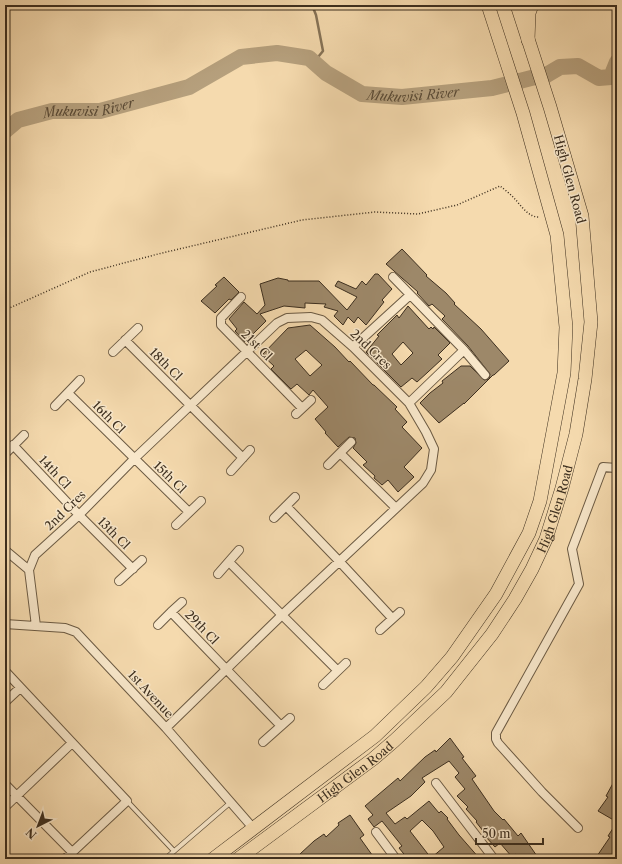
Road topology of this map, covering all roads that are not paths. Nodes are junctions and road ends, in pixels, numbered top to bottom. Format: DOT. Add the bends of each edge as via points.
graph roads {
  1 [pos="488,5"];
  2 [pos="517,5"];
  3 [pos="532,5"];
  4 [pos="528,40"];
  5 [pos="393,277"];
  6 [pos="410,295"];
  7 [pos="241,297"];
  8 [pos="138,328"];
  9 [pos="125,340"];
  10 [pos="353,347"];
  11 [pos="464,350"];
  12 [pos="113,352"];
  13 [pos="247,352"];
  14 [pos="485,375"];
  15 [pos="80,380"];
  16 [pos="68,393"];
  17 [pos="311,400"];
  18 [pos="409,403"];
  19 [pos="190,405"];
  20 [pos="55,406"];
  21 [pos="24,435"];
  22 [pos="351,442"];
  23 [pos="13,446"];
  24 [pos="250,450"];
  25 [pos="340,453"];
  26 [pos="5,454"];
  27 [pos="243,458"];
  28 [pos="134,459"];
  29 [pos="328,465"];
  30 [pos="617,468"];
  31 [pos="230,471"];
  32 [pos="295,497"];
  33 [pos="201,501"];
  34 [pos="286,506"];
  35 [pos="396,508"];
  36 [pos="189,512"];
  37 [pos="79,515"];
  38 [pos="274,518"];
  39 [pos="176,525"];
  40 [pos="5,550"];
  41 [pos="239,550"];
  42 [pos="142,560"];
  43 [pos="339,561"];
  44 [pos="229,562"];
  45 [pos="133,569"];
  46 [pos="29,570"];
  47 [pos="218,574"];
  48 [pos="119,581"];
  49 [pos="182,602"];
  50 [pos="171,612"];
  51 [pos="400,612"];
  52 [pos="282,615"];
  53 [pos="392,618"];
  54 [pos="5,624"];
  55 [pos="158,625"];
  56 [pos="36,626"];
  57 [pos="380,630"];
  58 [pos="346,663"];
  59 [pos="226,669"];
  60 [pos="337,670"];
  61 [pos="6,672"];
  62 [pos="323,685"];
  63 [pos="20,688"];
  64 [pos="5,702"];
  65 [pos="290,718"];
  66 [pos="281,726"];
  67 [pos="166,728"];
  68 [pos="262,742"];
  69 [pos="72,743"];
  70 [pos="436,783"];
  71 [pos="5,784"];
  72 [pos="17,796"];
  73 [pos="127,801"];
  74 [pos="232,802"];
  75 [pos="5,807"];
  76 [pos="578,828"];
  77 [pos="254,829"];
  78 [pos="376,832"];
  79 [pos="174,851"];
  80 [pos="72,852"];
  81 [pos="65,859"];
  82 [pos="165,859"];
  83 [pos="213,859"];
  84 [pos="238,859"];
  85 [pos="396,859"];
  86 [pos="494,859"];
  1 -- 77 [label="main road, High Glen Road" via="523,113 557,236 566,327 564,373 540,501 529,533 496,594 452,657 426,687 375,736"];
  2 -- 4 [label="main road, High Glen Road"];
  3 -- 4 [label="main road" via="529,13"];
  4 -- 84 [label="main road, High Glen Road" via="582,216 591,322 576,434 546,539 515,599 446,692 373,759"];
  5 -- 6 [label="street"];
  6 -- 10 [label="street"];
  6 -- 11 [label="street"];
  7 -- 13 [label="street, 21st Cl" via="220,322"];
  8 -- 9 [label="street"];
  9 -- 12 [label="street"];
  9 -- 19 [label="street, 18th Cl"];
  10 -- 13 [label="street, 2nd Cres" via="322,320 311,317 287,318 277,323"];
  10 -- 18 [label="street, 2nd Cres"];
  11 -- 14 [label="street"];
  11 -- 18 [label="street"];
  13 -- 17 [label="street, 21st Cl" via="299,411"];
  13 -- 19 [label="street, 2nd Cres"];
  15 -- 16 [label="street"];
  16 -- 20 [label="street"];
  16 -- 28 [label="street, 16th Cl"];
  18 -- 35 [label="street, 2nd Cres" via="434,449 431,470 423,483"];
  19 -- 27 [label="street, 18th Cl"];
  19 -- 28 [label="street, 2nd Cres"];
  21 -- 23 [label="street"];
  22 -- 25 [label="street"];
  23 -- 26 [label="street"];
  23 -- 37 [label="street, 14th Cl"];
  24 -- 27 [label="street"];
  25 -- 29 [label="street"];
  25 -- 35 [label="street"];
  27 -- 31 [label="street"];
  28 -- 36 [label="street, 15th Cl"];
  28 -- 37 [label="street, 2nd Cres"];
  30 -- 76 [label="street" via="603,467 572,549 579,584 496,733 498,743"];
  32 -- 34 [label="street"];
  33 -- 36 [label="street"];
  34 -- 38 [label="street"];
  34 -- 43 [label="street"];
  35 -- 43 [label="street, 2nd Cres"];
  36 -- 39 [label="street"];
  37 -- 45 [label="street, 13th Cl"];
  37 -- 46 [label="street, 2nd Cres" via="35,555"];
  40 -- 46 [label="street"];
  41 -- 44 [label="street"];
  42 -- 45 [label="street"];
  43 -- 52 [label="street, 2nd Cres"];
  43 -- 53 [label="street"];
  44 -- 47 [label="street"];
  44 -- 52 [label="street"];
  45 -- 48 [label="street"];
  46 -- 56 [label="street"];
  49 -- 50 [label="street, 29th Cl"];
  50 -- 55 [label="street"];
  50 -- 59 [label="street, 29th Cl"];
  51 -- 53 [label="street"];
  52 -- 59 [label="street, 2nd Cres"];
  52 -- 60 [label="street"];
  53 -- 57 [label="street"];
  54 -- 56 [label="street, 1st Avenue"];
  56 -- 67 [label="street, 1st Avenue" via="65,628 76,632"];
  58 -- 60 [label="street"];
  59 -- 66 [label="street, 29th Cl"];
  59 -- 67 [label="street, 2nd Cres"];
  60 -- 62 [label="street"];
  61 -- 63 [label="street"];
  63 -- 64 [label="street"];
  63 -- 69 [label="street"];
  65 -- 66 [label="street"];
  66 -- 68 [label="street"];
  67 -- 74 [label="street, 1st Avenue"];
  69 -- 72 [label="street"];
  69 -- 73 [label="street"];
  70 -- 86 [label="street"];
  71 -- 72 [label="street"];
  72 -- 75 [label="street"];
  72 -- 80 [label="street"];
  73 -- 79 [label="lane"];
  73 -- 80 [label="street"];
  74 -- 77 [label="street, 1st Avenue"];
  74 -- 79 [label="lane"];
  77 -- 83 [label="main road, High Glen Road"];
  78 -- 85 [label="street"];
  79 -- 82 [label="lane"];
  80 -- 81 [label="street"];
}
